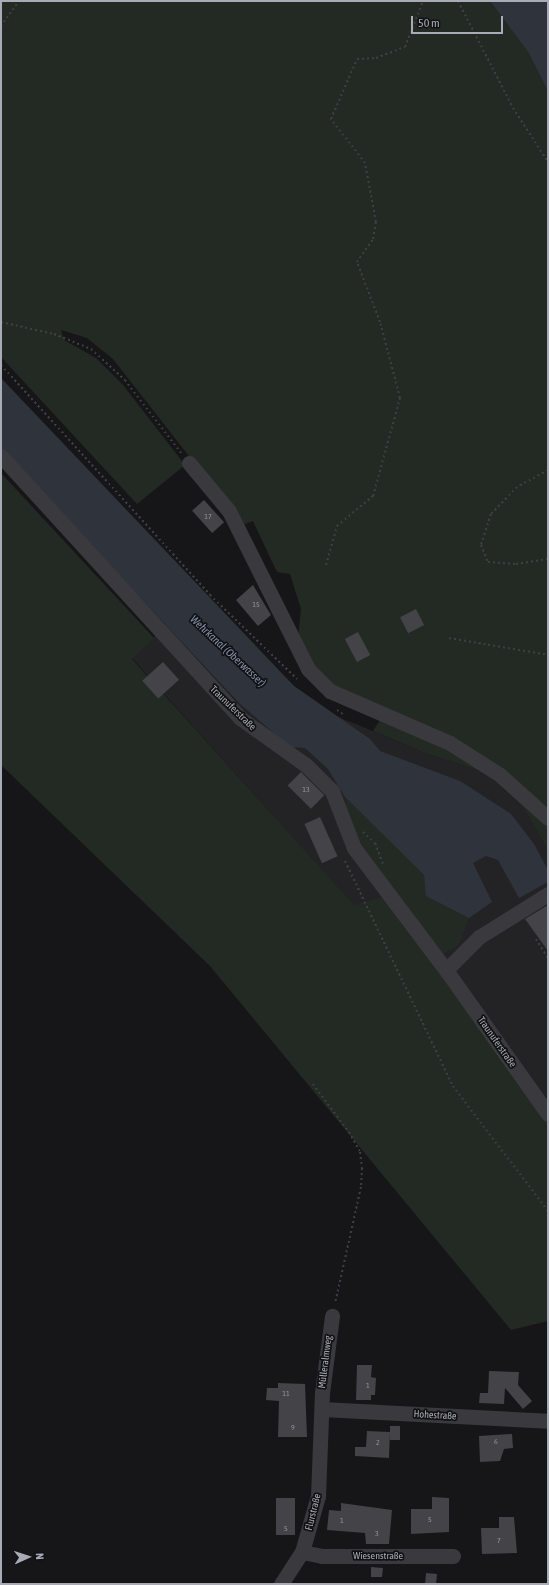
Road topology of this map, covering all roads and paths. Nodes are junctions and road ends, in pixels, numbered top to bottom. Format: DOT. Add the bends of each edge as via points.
graph roads {
  1 [pos="19,1"];
  2 [pos="423,1"];
  3 [pos="458,1"];
  4 [pos="1,26"];
  5 [pos="548,162"];
  6 [pos="1,322"];
  7 [pos="1,365"];
  8 [pos="1,456"];
  9 [pos="189,463"];
  10 [pos="548,470"];
  11 [pos="548,559"];
  12 [pos="326,565"];
  13 [pos="449,638"];
  14 [pos="548,655"];
  15 [pos="303,683"];
  16 [pos="332,706"];
  17 [pos="344,715"];
  18 [pos="548,818"];
  19 [pos="342,855"];
  20 [pos="548,894"];
  21 [pos="536,939"];
  22 [pos="548,958"];
  23 [pos="446,970"];
  24 [pos="313,1084"];
  25 [pos="548,1114"];
  26 [pos="548,1211"];
  27 [pos="332,1316"];
  28 [pos="322,1409"];
  29 [pos="548,1421"];
  30 [pos="302,1552"];
  31 [pos="454,1556"];
  32 [pos="281,1584"];
  1 -- 4 [label="path"];
  2 -- 12 [label="path" via="405,47 376,58 357,60 331,119 365,163 376,222 373,239 357,262 380,322 400,398 373,496 337,526"];
  3 -- 5 [label="path" via="513,108"];
  6 -- 9 [label="path" via="54,334 91,349 125,380"];
  7 -- 15 [label="path" via="210,595"];
  8 -- 23 [label="street, Traunuferstraße" via="240,718 306,765 332,791 354,848"];
  9 -- 18 [label="street" via="229,511 308,669 330,691 450,743 500,775"];
  10 -- 11 [label="path" via="517,487 491,514 481,545 488,562 516,564"];
  13 -- 14 [label="path"];
  16 -- 17 [label="path"];
  19 -- 26 [label="path" via="453,1086"];
  20 -- 23 [label="street" via="479,937"];
  21 -- 22 [label="path"];
  23 -- 25 [label="street, Traunuferstraße"];
  24 -- 27 [label="path" via="349,1132 360,1152 362,1168 361,1187"];
  27 -- 28 [label="street, Mülleralmweg"];
  28 -- 29 [label="street, Hohestraße"];
  28 -- 30 [label="street, Flurstraße" via="318,1496"];
  30 -- 31 [label="street, Wiesenstraße" via="322,1556"];
  30 -- 32 [label="street, Flurstraße"];
}
